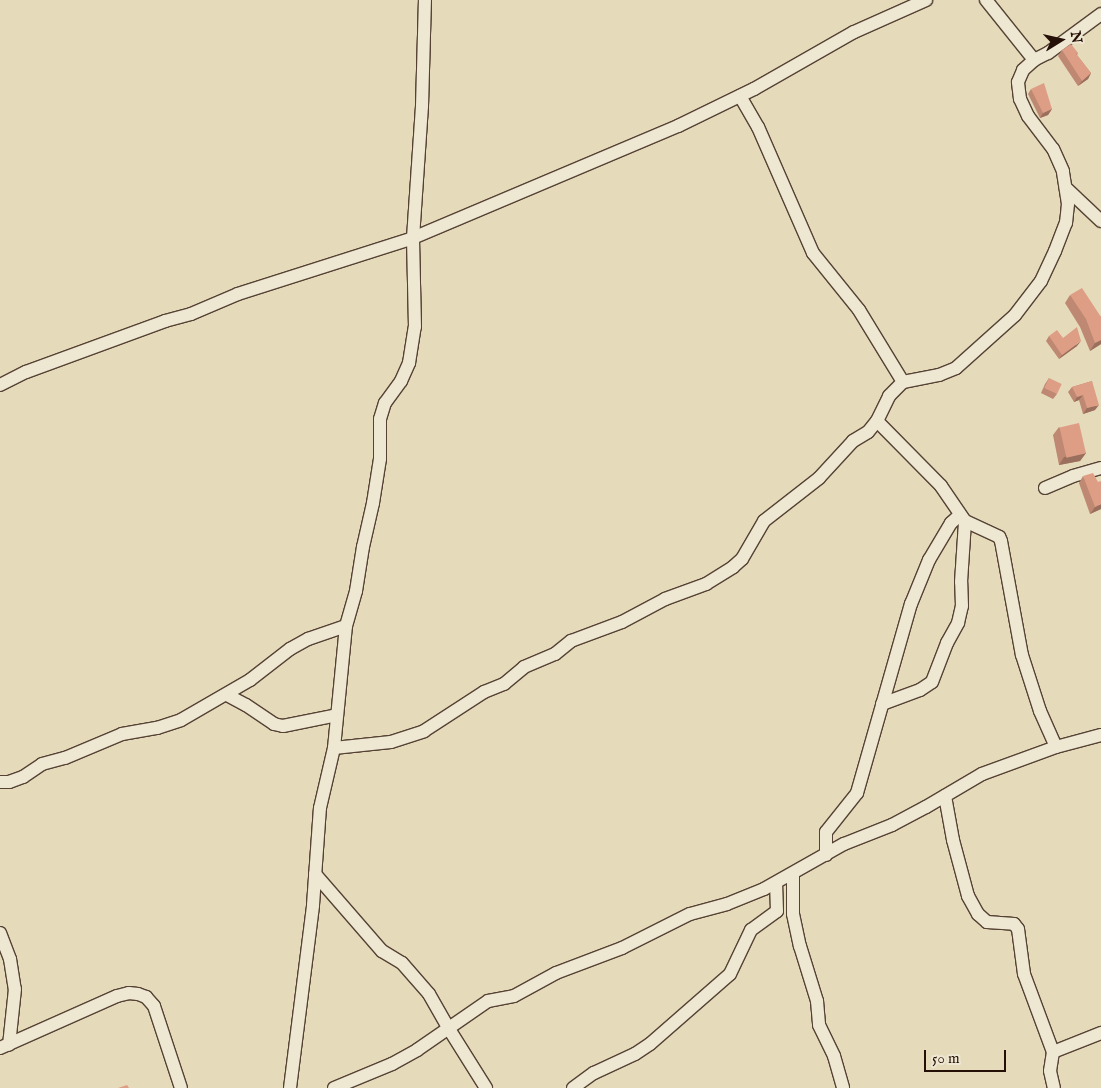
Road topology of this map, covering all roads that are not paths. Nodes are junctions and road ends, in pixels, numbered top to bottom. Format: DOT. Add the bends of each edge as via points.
graph roads {
  1 [pos="425,0"];
  2 [pos="926,0"];
  3 [pos="986,0"];
  4 [pos="1101,14"];
  5 [pos="1034,60"];
  6 [pos="740,96"];
  7 [pos="1066,188"];
  8 [pos="1101,221"];
  9 [pos="413,238"];
  10 [pos="903,382"];
  11 [pos="0,385"];
  12 [pos="878,421"];
  13 [pos="1101,468"];
  14 [pos="1045,488"];
  15 [pos="962,518"];
  16 [pos="346,626"];
  17 [pos="227,695"];
  18 [pos="882,704"];
  19 [pos="337,715"];
  20 [pos="1101,735"];
  21 [pos="1056,747"];
  22 [pos="334,748"];
  23 [pos="0,782"];
  24 [pos="945,796"];
  25 [pos="826,855"];
  26 [pos="316,874"];
  27 [pos="793,874"];
  28 [pos="776,883"];
  29 [pos="777,911"];
  30 [pos="793,914"];
  31 [pos="0,933"];
  32 [pos="448,1029"];
  33 [pos="1101,1033"];
  34 [pos="4,1046"];
  35 [pos="1053,1052"];
  36 [pos="181,1088"];
  37 [pos="290,1088"];
  38 [pos="334,1088"];
  39 [pos="486,1088"];
  40 [pos="573,1088"];
  41 [pos="843,1088"];
  42 [pos="1054,1088"];
  1 -- 9 [label="street"];
  2 -- 6 [label="street" via="854,32"];
  3 -- 5 [label="street"];
  4 -- 5 [label="street"];
  5 -- 7 [label="street" via="1023,70 1018,82 1020,99 1063,170"];
  6 -- 9 [label="street" via="678,126"];
  6 -- 10 [label="street" via="758,127 813,253 858,310"];
  7 -- 8 [label="street"];
  7 -- 10 [label="street" via="1066,223 1055,251 1041,281 1015,315 956,368"];
  9 -- 11 [label="street" via="238,294 191,314 26,372"];
  9 -- 16 [label="street" via="414,336 409,363 380,419 380,459 373,503"];
  10 -- 12 [label="street" via="889,396"];
  12 -- 15 [label="street" via="940,486"];
  12 -- 22 [label="street" via="841,452 819,478 764,521 738,564 706,584 571,641 555,654 524,667 504,684 484,692 424,731 391,742"];
  13 -- 14 [label="street"];
  15 -- 18 [label="street" via="951,523 929,560 911,604"];
  15 -- 18 [label="street" via="962,606 958,624 932,682"];
  15 -- 21 [label="street" via="999,537 1003,545 1022,655 1040,711"];
  16 -- 17 [label="street" via="290,649"];
  16 -- 19 [label="street"];
  17 -- 19 [label="street" via="274,724 283,726"];
  17 -- 23 [label="street" via="181,720 122,734 66,758 42,764 23,777"];
  18 -- 25 [label="street" via="857,792 826,832"];
  19 -- 22 [label="street"];
  20 -- 21 [label="street"];
  21 -- 24 [label="street" via="982,774"];
  22 -- 26 [label="street" via="320,808"];
  24 -- 25 [label="street"];
  24 -- 35 [label="street" via="968,896 978,914 987,922 1014,924 1018,929 1024,974"];
  25 -- 27 [label="street"];
  26 -- 32 [label="street" via="382,951 402,962 416,976 430,994"];
  26 -- 37 [label="street"];
  27 -- 28 [label="street"];
  27 -- 30 [label="street"];
  28 -- 29 [label="street"];
  28 -- 32 [label="street" via="727,904 690,914 622,948 556,973 514,996 488,1001"];
  29 -- 30 [label="street"];
  29 -- 40 [label="street" via="751,930 730,974 650,1044 594,1073"];
  30 -- 41 [label="street" via="817,1001 819,1025 834,1056"];
  31 -- 34 [label="street" via="10,959 15,989"];
  32 -- 38 [label="street" via="392,1064"];
  32 -- 39 [label="street"];
  33 -- 35 [label="street"];
  34 -- 36 [label="street" via="117,996 138,994 154,1006"];
  35 -- 42 [label="street" via="1050,1071"];
}
